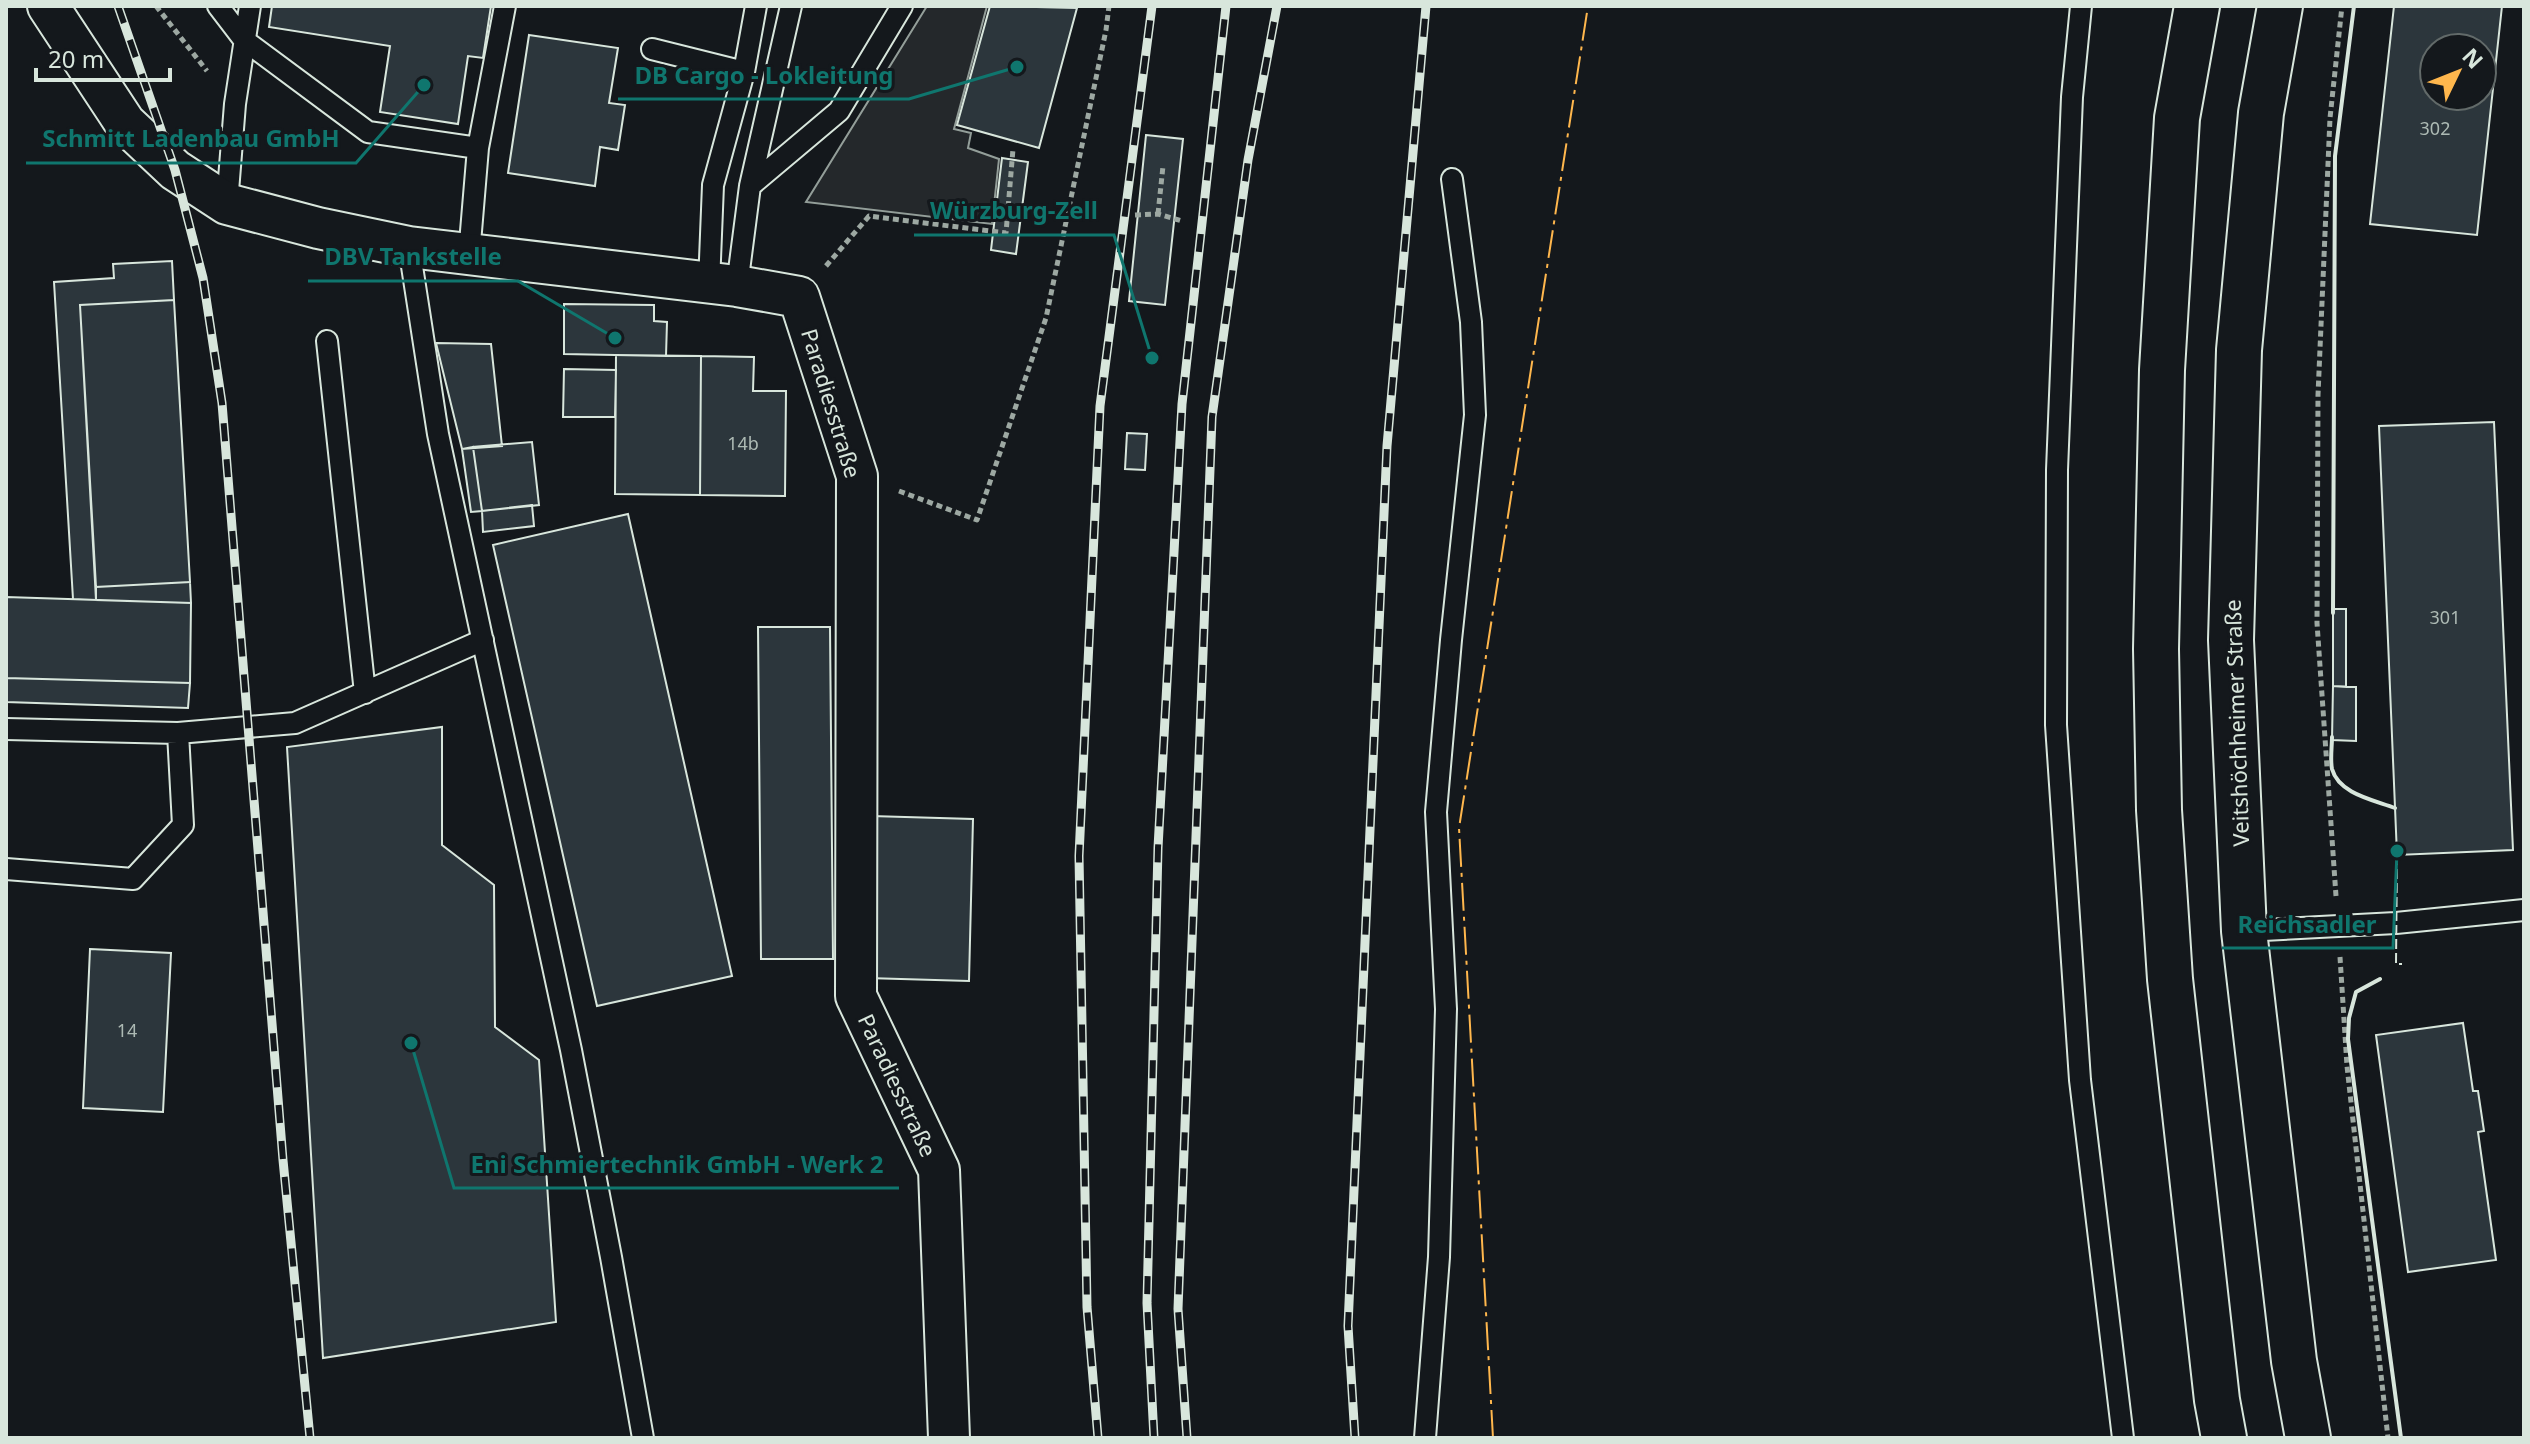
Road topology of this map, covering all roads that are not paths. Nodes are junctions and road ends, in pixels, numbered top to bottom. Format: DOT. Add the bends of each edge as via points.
graph roads {
  1 [pos="48,6"];
  2 [pos="218,6"];
  3 [pos="250,6"];
  4 [pos="505,6"];
  5 [pos="756,6"];
  6 [pos="791,6"];
  7 [pos="902,6"];
  8 [pos="2081,6"];
  9 [pos="2197,6"];
  10 [pos="2280,6"];
  11 [pos="244,40"];
  12 [pos="652,49"];
  13 [pos="744,72"];
  14 [pos="478,148"];
  15 [pos="1452,179"];
  16 [pos="750,186"];
  17 [pos="227,204"];
  18 [pos="409,247"];
  19 [pos="469,255"];
  20 [pos="723,285"];
  21 [pos="327,341"];
  22 [pos="483,640"];
  23 [pos="365,693"];
  24 [pos="6,729"];
  25 [pos="178,733"];
  26 [pos="6,869"];
  27 [pos="2524,910"];
  28 [pos="2244,931"];
  29 [pos="643,1438"];
  30 [pos="949,1438"];
  31 [pos="1425,1438"];
  32 [pos="2123,1438"];
  33 [pos="2224,1438"];
  34 [pos="2308,1438"];
  1 -- 17 [label="street" via="125,123 175,170"];
  2 -- 11 [label="lane"];
  3 -- 11 [label="lane"];
  4 -- 14 [label="lane"];
  5 -- 13 [label="lane"];
  6 -- 16 [label="lane"];
  7 -- 16 [label="lane" via="839,111"];
  8 -- 32 [label="lane" via="2072,97 2057,470 2056,725 2080,1080"];
  9 -- 33 [label="highway" via="2177,118 2162,370 2156,649 2159,810 2170,979"];
  10 -- 28 [label="highway, Veitshöchheimer Straße" via="2261,113 2239,350 2231,640"];
  11 -- 14 [label="lane" via="368,132"];
  11 -- 17 [label="lane"];
  12 -- 13 [label="lane"];
  13 -- 20 [label="lane" via="713,185"];
  14 -- 19 [label="lane"];
  15 -- 31 [label="lane" via="1471,322 1475,415 1436,812 1446,1009 1439,1257"];
  16 -- 20 [label="lane"];
  17 -- 18 [label="street"];
  18 -- 19 [label="street"];
  18 -- 22 [label="lane" via="438,434"];
  19 -- 20 [label="street"];
  20 -- 30 [label="street, Paradiesstraße" via="799,297 857,476 856,996 939,1170"];
  21 -- 23 [label="lane"];
  22 -- 23 [label="lane"];
  22 -- 29 [label="lane" via="574,1064"];
  23 -- 25 [label="lane" via="295,723"];
  24 -- 25 [label="lane"];
  25 -- 26 [label="lane" via="183,825 133,879"];
  27 -- 28 [label="lane"];
  28 -- 34 [label="highway, Veitshöchheimer Straße" via="2294,1361"];
}
